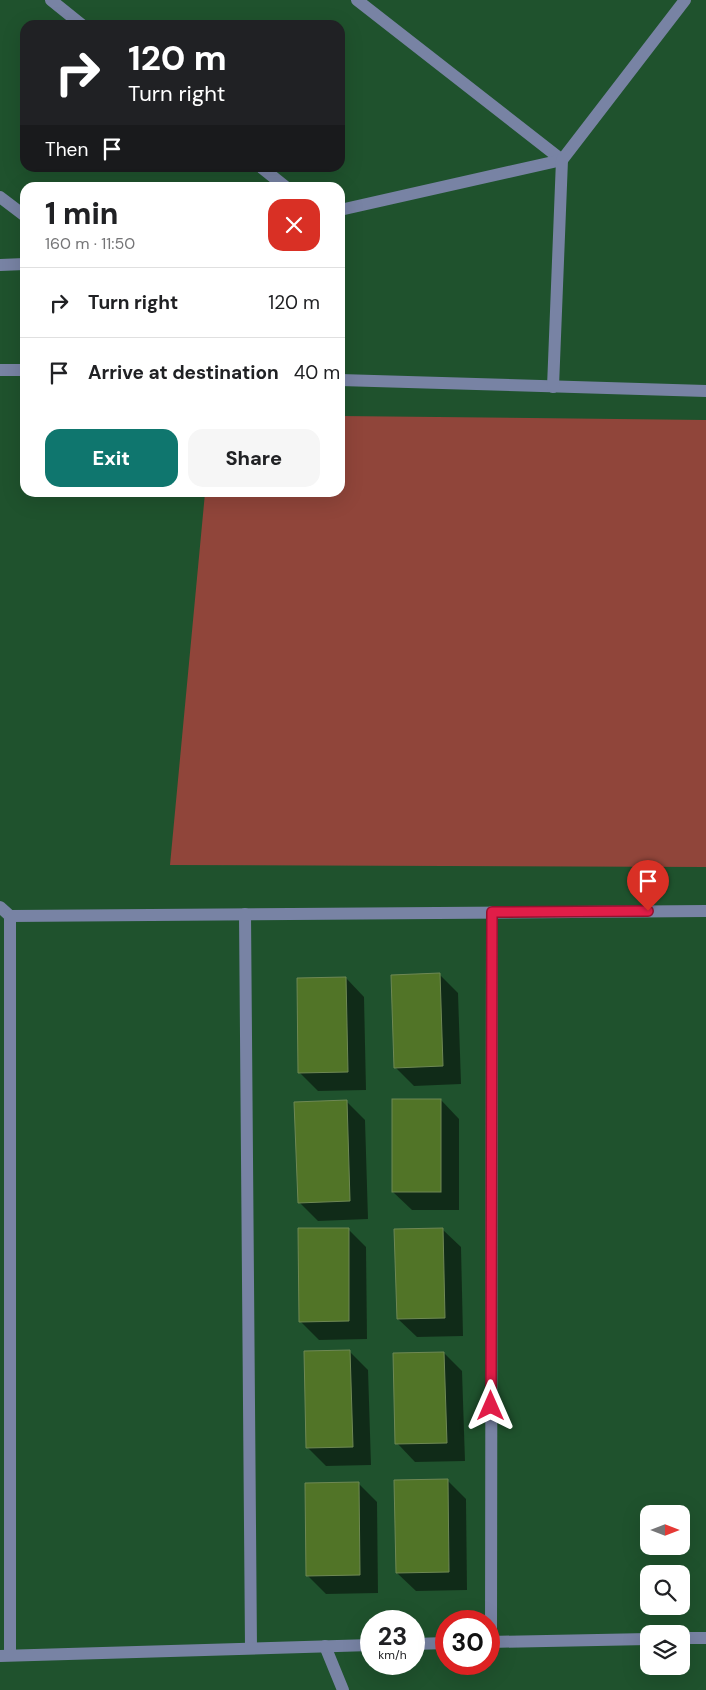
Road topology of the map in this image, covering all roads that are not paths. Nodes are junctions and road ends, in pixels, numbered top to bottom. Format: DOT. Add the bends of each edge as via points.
graph roads {
  1 [pos="51,0"];
  2 [pos="357,0"];
  3 [pos="678,2"];
  4 [pos="76,20"];
  5 [pos="562,160"];
  6 [pos="267,172"];
  7 [pos="280,182"];
  8 [pos="0,197"];
  9 [pos="345,209"];
  10 [pos="20,212"];
  11 [pos="20,264"];
  12 [pos="0,265"];
  13 [pos="0,370"];
  14 [pos="20,370"];
  15 [pos="345,380"];
  16 [pos="553,386"];
  17 [pos="706,391"];
  18 [pos="706,911"];
  19 [pos="5,912"];
  20 [pos="492,912"];
  21 [pos="245,914"];
  22 [pos="490,1610"];
  23 [pos="690,1638"];
  24 [pos="706,1638"];
  25 [pos="640,1639"];
  26 [pos="500,1642"];
  27 [pos="360,1645"];
  28 [pos="325,1646"];
  29 [pos="251,1648"];
  30 [pos="5,1655"];
  31 [pos="343,1690"];
  1 -- 4 [label="street"];
  2 -- 5 [label="street"];
  3 -- 5 [label="street"];
  5 -- 9 [label="street"];
  5 -- 16 [label="street"];
  6 -- 7 [label="street"];
  8 -- 10 [label="street"];
  11 -- 12 [label="street"];
  13 -- 14 [label="street"];
  15 -- 16 [label="street"];
  16 -- 17 [label="street"];
  18 -- 20 [label="street"];
  19 -- 21 [label="street"];
  19 -- 30 [label="street"];
  20 -- 21 [label="street"];
  20 -- 22 [label="street"];
  21 -- 29 [label="street"];
  23 -- 24 [label="street"];
  25 -- 26 [label="street"];
  27 -- 28 [label="street"];
  28 -- 29 [label="street"];
  28 -- 31 [label="street"];
  29 -- 30 [label="street"];
}
